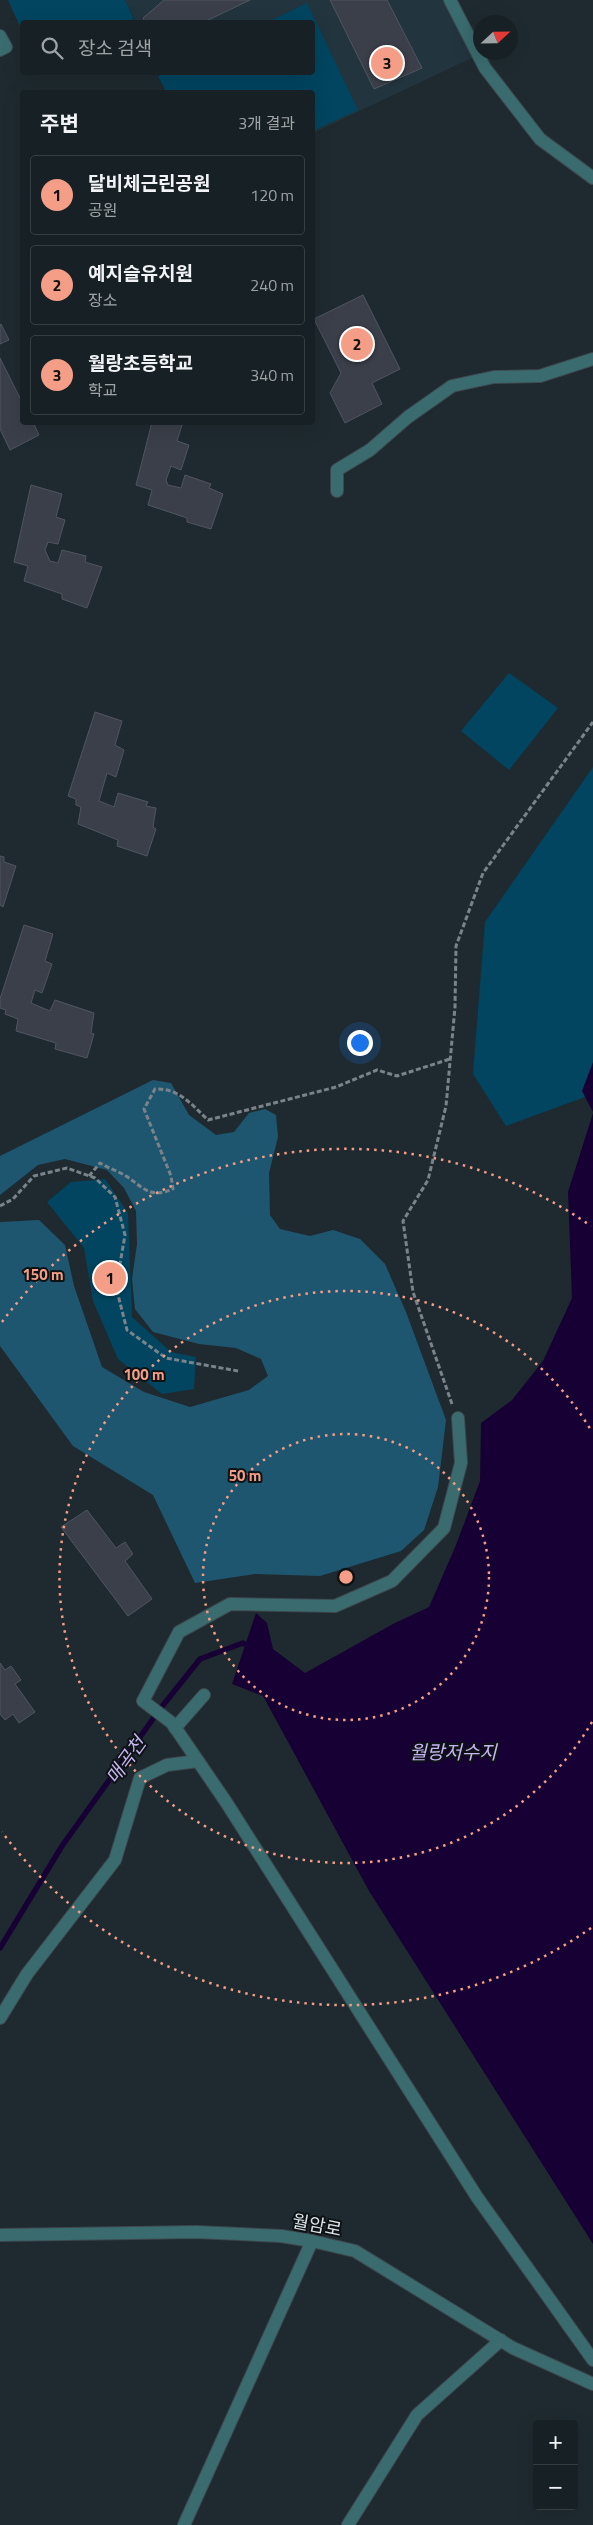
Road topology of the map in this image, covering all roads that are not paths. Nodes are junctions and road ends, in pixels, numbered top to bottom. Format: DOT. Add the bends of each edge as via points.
graph roads {
  1 [pos="450,0"];
  2 [pos="0,36"];
  3 [pos="0,50"];
  4 [pos="593,178"];
  5 [pos="593,359"];
  6 [pos="337,491"];
  7 [pos="458,1418"];
  8 [pos="204,1695"];
  9 [pos="172,1724"];
  10 [pos="198,1761"];
  11 [pos="0,2018"];
  12 [pos="0,2235"];
  13 [pos="312,2240"];
  14 [pos="502,2340"];
  15 [pos="593,2360"];
  16 [pos="593,2384"];
  17 [pos="184,2525"];
  18 [pos="348,2525"];
  1 -- 4 [label="street" via="485,68 540,139"];
  2 -- 3 [label="street" via="6,47"];
  5 -- 6 [label="street" via="540,376 494,377 452,386 408,417 370,450 337,470"];
  7 -- 9 [label="street" via="461,1463 444,1528 392,1581 335,1606 230,1604 179,1632 143,1701"];
  8 -- 9 [label="street"];
  9 -- 10 [label="street"];
  10 -- 11 [label="street" via="166,1765 140,1778 115,1860 27,1974"];
  10 -- 15 [label="street" via="477,2197"];
  12 -- 13 [label="street, 월암로" via="196,2232"];
  13 -- 14 [label="street, 월암로" via="354,2250"];
  13 -- 17 [label="street"];
  14 -- 16 [label="street, 월암로" via="532,2358"];
  14 -- 18 [label="street" via="417,2415"];
}
